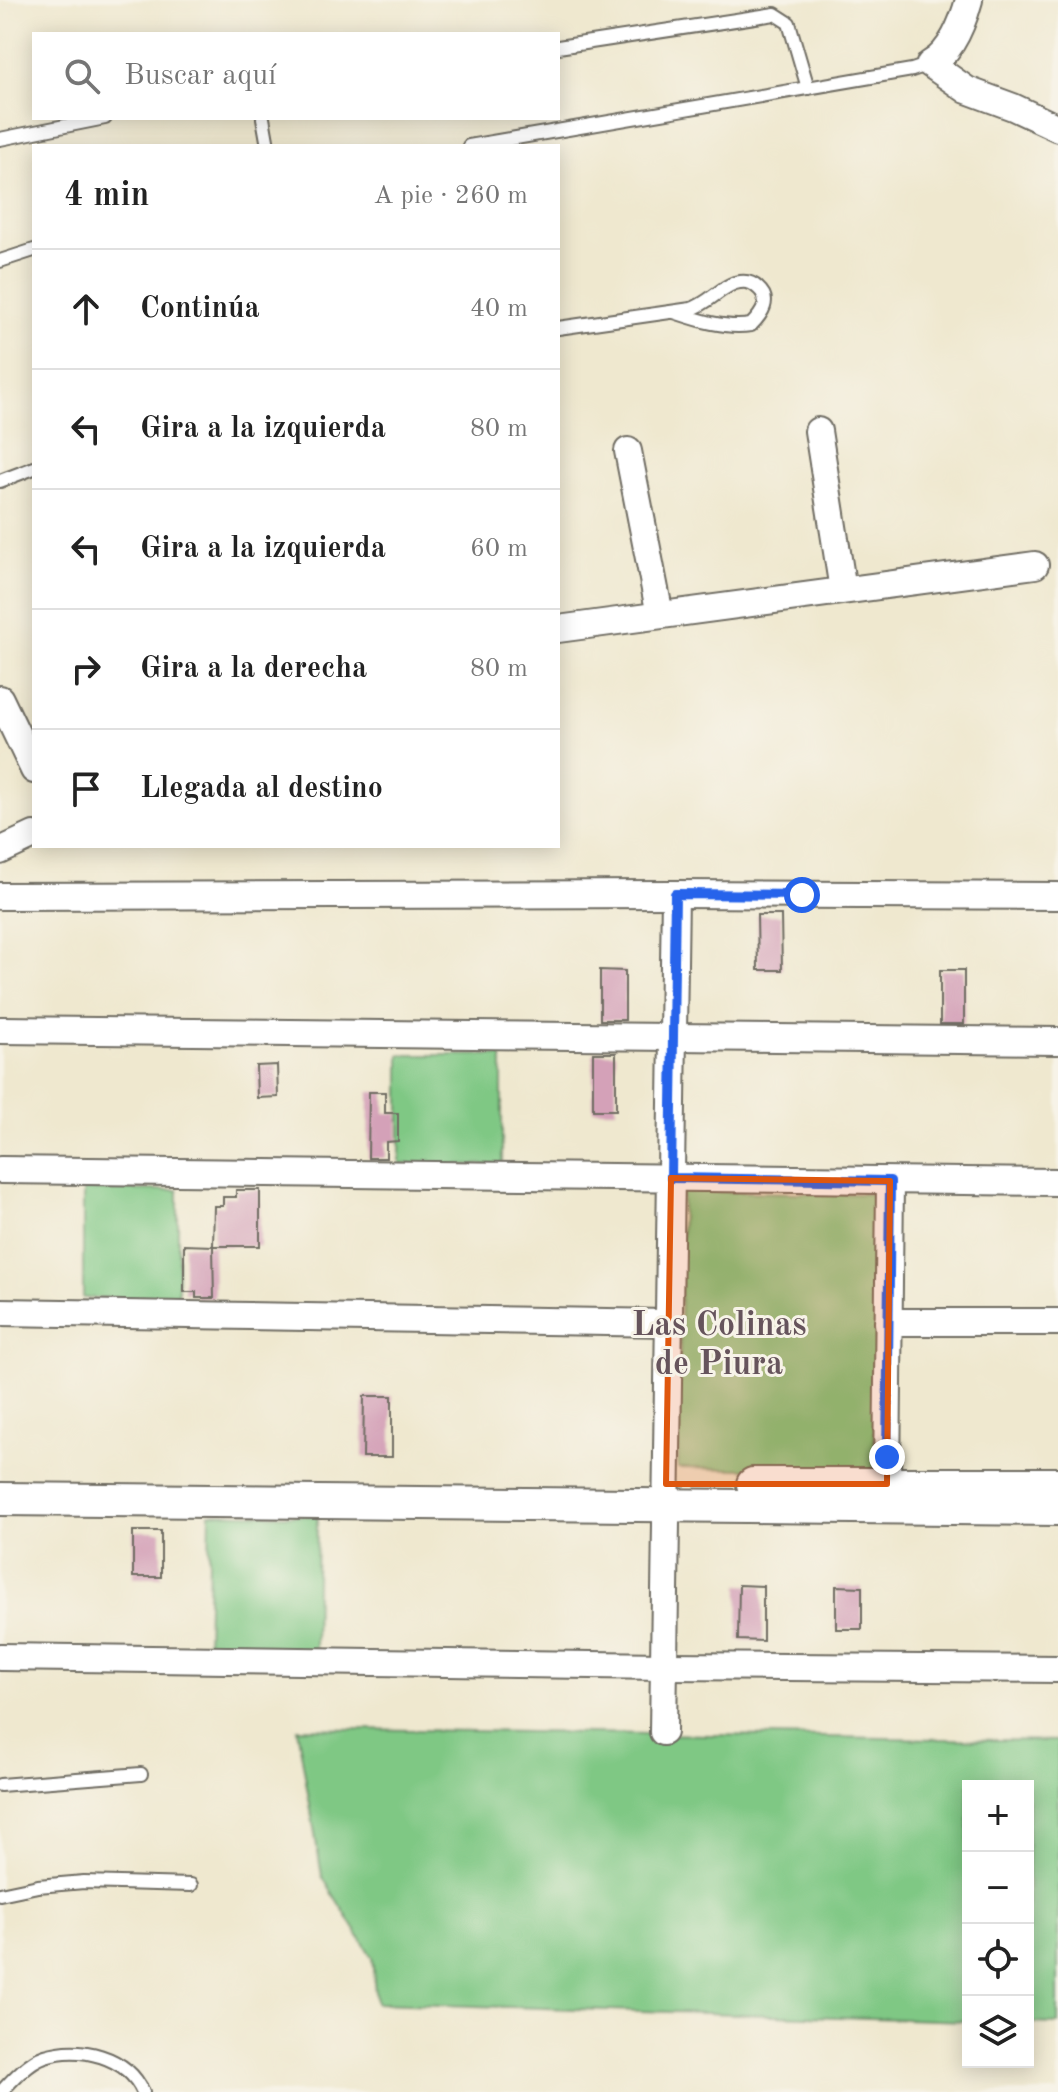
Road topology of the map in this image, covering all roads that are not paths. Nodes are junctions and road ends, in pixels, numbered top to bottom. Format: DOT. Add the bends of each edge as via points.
graph roads {
  1 [pos="969,0"];
  2 [pos="560,47"];
  3 [pos="930,64"];
  4 [pos="808,88"];
  5 [pos="95,120"];
  6 [pos="263,120"];
  7 [pos="1058,128"];
  8 [pos="0,139"];
  9 [pos="268,144"];
  10 [pos="481,144"];
  11 [pos="32,251"];
  12 [pos="0,261"];
  13 [pos="674,312"];
  14 [pos="560,328"];
  15 [pos="818,431"];
  16 [pos="628,451"];
  17 [pos="32,469"];
  18 [pos="0,481"];
  19 [pos="1035,565"];
  20 [pos="843,590"];
  21 [pos="660,615"];
  22 [pos="560,629"];
  23 [pos="0,699"];
  24 [pos="32,766"];
  25 [pos="32,836"];
  26 [pos="0,851"];
  27 [pos="675,894"];
  28 [pos="0,896"];
  29 [pos="1058,896"];
  30 [pos="0,1030"];
  31 [pos="673,1036"];
  32 [pos="1058,1041"];
  33 [pos="0,1170"];
  34 [pos="671,1178"];
  35 [pos="890,1181"];
  36 [pos="1058,1182"];
  37 [pos="0,1312"];
  38 [pos="888,1322"];
  39 [pos="1058,1322"];
  40 [pos="669,1323"];
  41 [pos="0,1480"];
  42 [pos="887,1484"];
  43 [pos="1058,1484"];
  44 [pos="666,1494"];
  45 [pos="0,1499"];
  46 [pos="1058,1509"];
  47 [pos="0,1657"];
  48 [pos="664,1666"];
  49 [pos="1058,1669"];
  50 [pos="663,1732"];
  51 [pos="141,1774"];
  52 [pos="0,1785"];
  53 [pos="191,1885"];
  54 [pos="0,1894"];
  55 [pos="1,2092"];
  56 [pos="143,2092"];
  1 -- 3 [label="street" via="944,55"];
  2 -- 4 [label="lane" via="775,14 789,23"];
  3 -- 4 [label="lane"];
  3 -- 7 [label="street" via="967,90"];
  4 -- 10 [label="lane"];
  5 -- 8 [label="lane"];
  6 -- 9 [label="lane"];
  11 -- 12 [label="lane"];
  13 -- 13 [label="lane" via="741,327 751,325 766,301 755,285 734,283 701,306"];
  13 -- 14 [label="lane"];
  15 -- 20 [label="street"];
  16 -- 21 [label="street"];
  17 -- 18 [label="lane"];
  19 -- 20 [label="street"];
  20 -- 21 [label="street"];
  21 -- 22 [label="street"];
  23 -- 24 [label="street"];
  25 -- 26 [label="street"];
  27 -- 28 [label="street"];
  27 -- 29 [label="street"];
  27 -- 31 [label="street"];
  30 -- 31 [label="street"];
  31 -- 32 [label="street"];
  31 -- 34 [label="street"];
  33 -- 34 [label="street"];
  34 -- 35 [label="street"];
  34 -- 40 [label="street"];
  35 -- 36 [label="street"];
  35 -- 38 [label="street"];
  37 -- 40 [label="street"];
  38 -- 39 [label="street"];
  38 -- 42 [label="street"];
  40 -- 44 [label="street"];
  41 -- 44 [label="street"];
  42 -- 43 [label="street"];
  42 -- 44 [label="street"];
  44 -- 45 [label="street"];
  44 -- 46 [label="street"];
  44 -- 48 [label="street"];
  47 -- 48 [label="street"];
  48 -- 49 [label="street"];
  48 -- 50 [label="street"];
  51 -- 52 [label="lane"];
  53 -- 54 [label="lane" via="84,1882"];
  55 -- 56 [label="lane" via="42,2057 70,2052 93,2052 114,2062 138,2080"];
}
